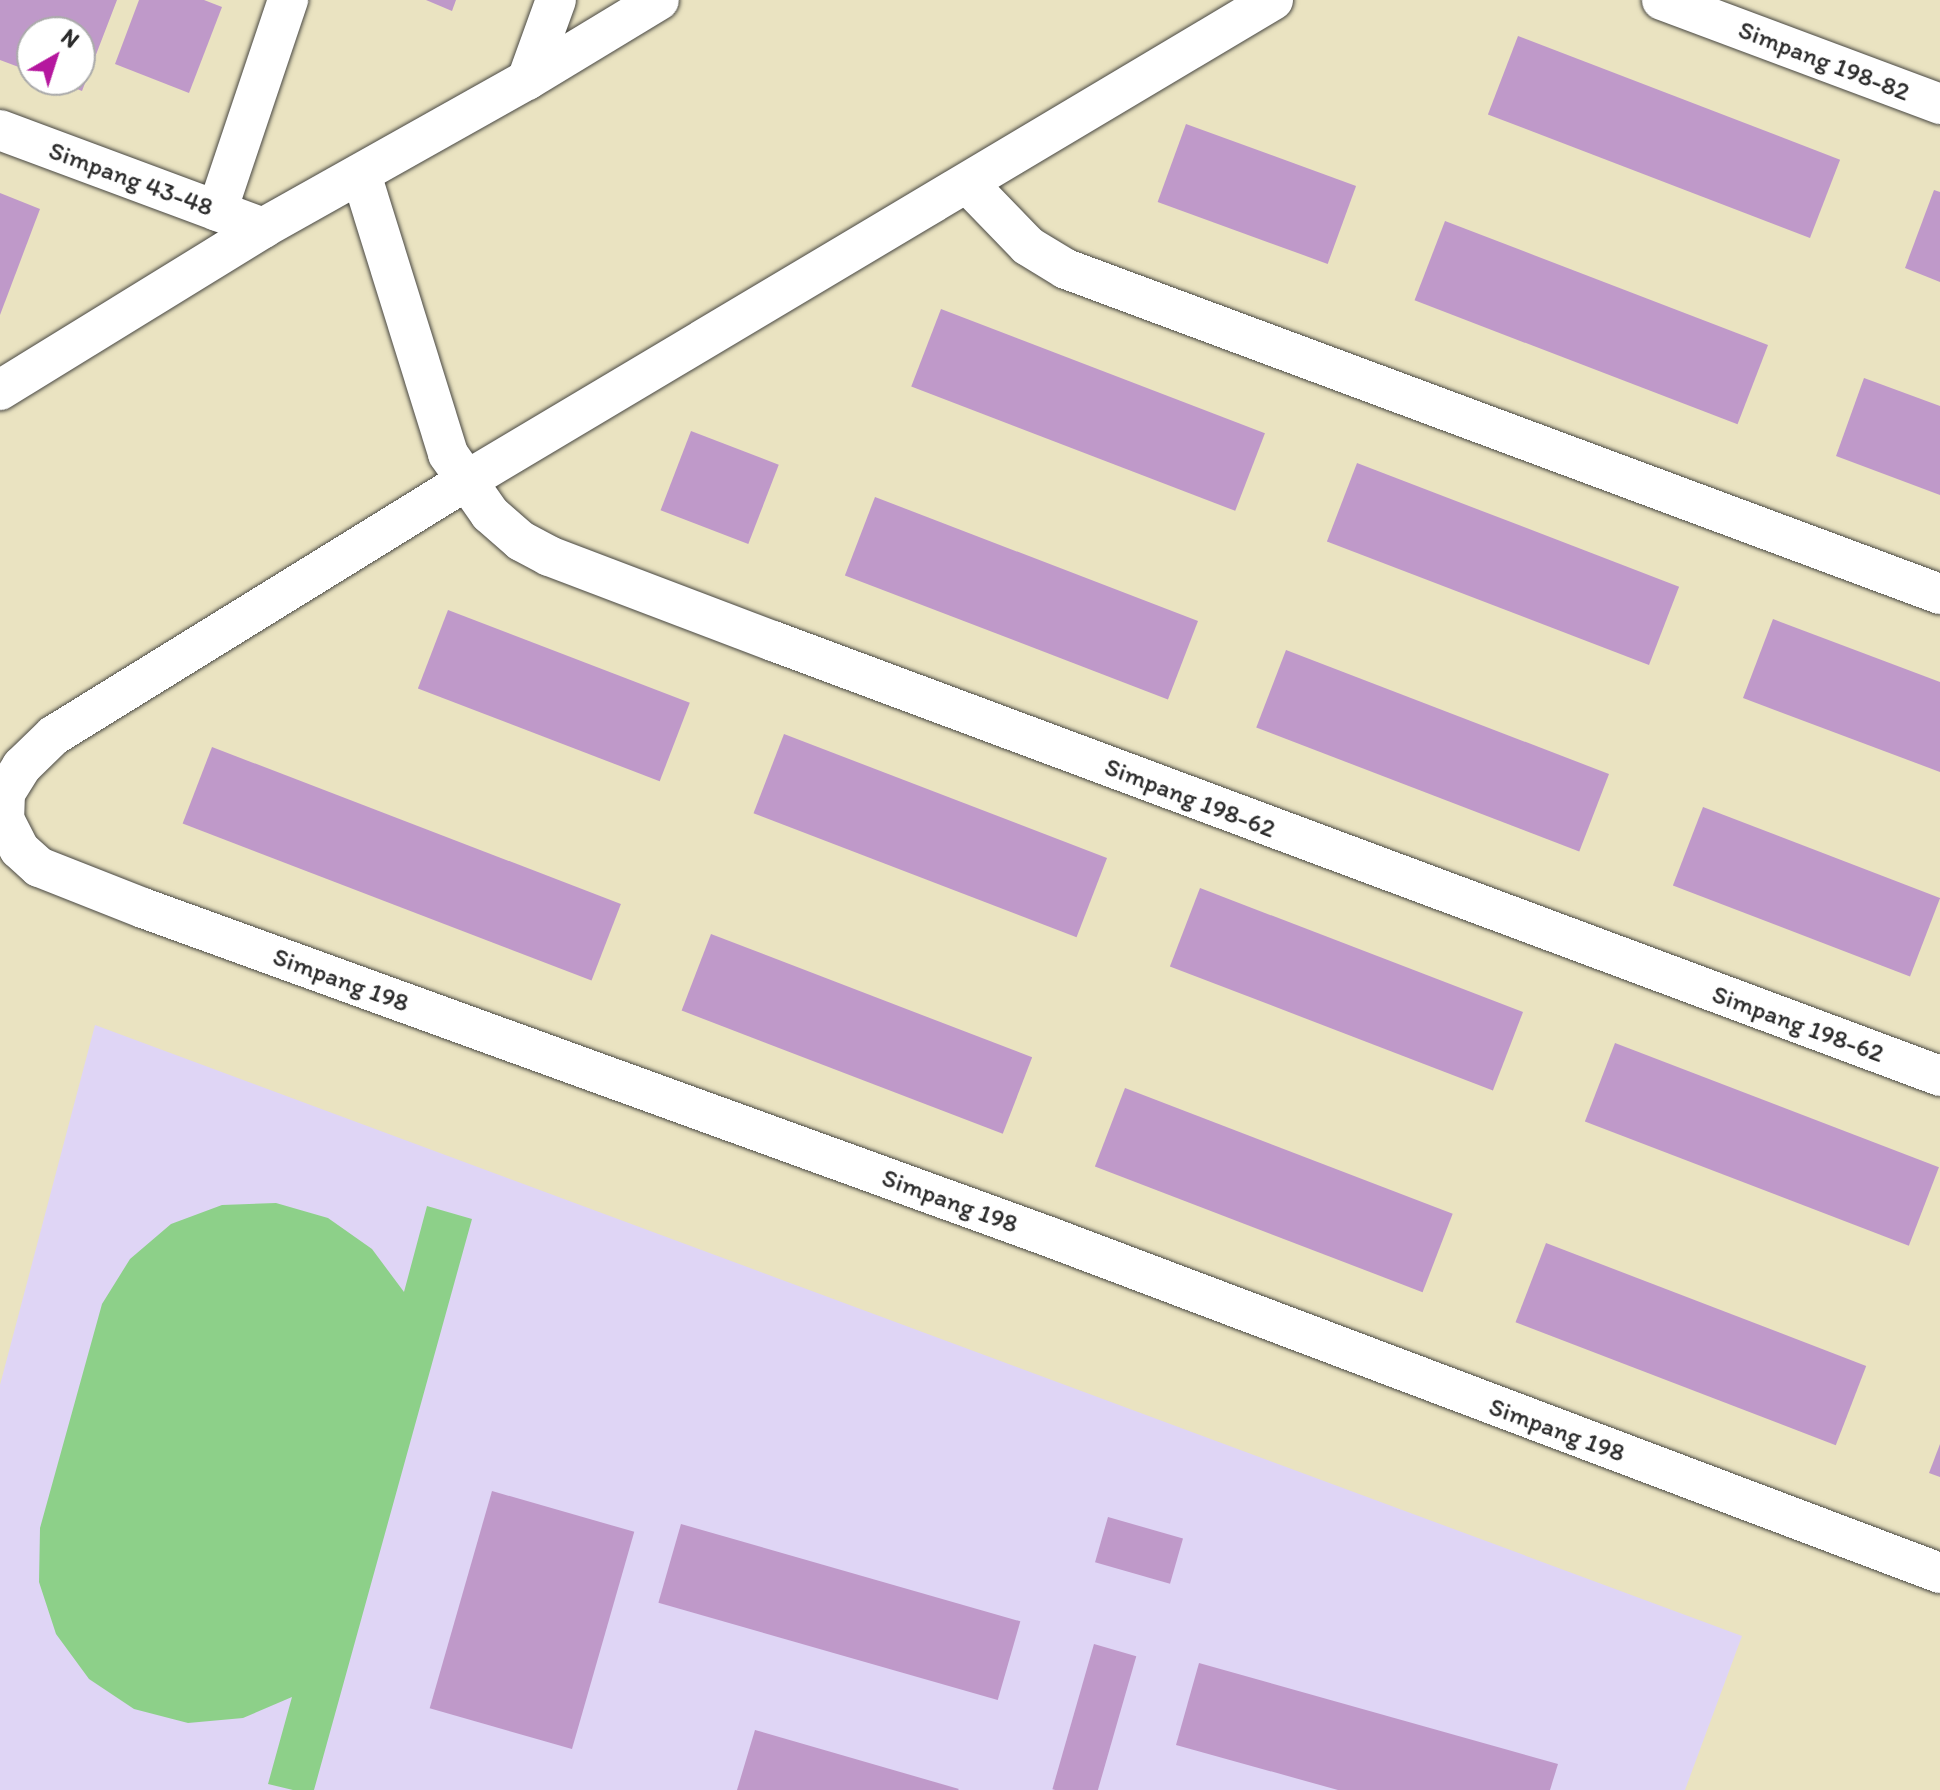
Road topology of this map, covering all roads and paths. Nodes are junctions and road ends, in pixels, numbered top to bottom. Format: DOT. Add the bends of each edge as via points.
graph roads {
  1 [pos="288,0"];
  2 [pos="556,0"];
  3 [pos="659,0"];
  4 [pos="1273,0"];
  5 [pos="1662,0"];
  6 [pos="527,80"];
  7 [pos="1940,104"];
  8 [pos="0,130"];
  9 [pos="361,174"];
  10 [pos="968,184"];
  11 [pos="217,211"];
  12 [pos="263,228"];
  13 [pos="0,390"];
  14 [pos="464,482"];
  15 [pos="1940,594"];
  16 [pos="1940,1076"];
  17 [pos="1940,1573"];
  1 -- 11 [label="street"];
  2 -- 6 [label="street"];
  3 -- 6 [label="street"];
  4 -- 10 [label="street"];
  5 -- 7 [label="street, Simpang 198-82"];
  6 -- 9 [label="street"];
  8 -- 11 [label="street, Simpang 43-48"];
  9 -- 12 [label="street"];
  9 -- 14 [label="street, Simpang 198-62" via="448,454"];
  10 -- 14 [label="street"];
  10 -- 15 [label="street" via="1028,246 1066,269"];
  11 -- 12 [label="street, Simpang 43-48"];
  12 -- 13 [label="street"];
  14 -- 16 [label="street, Simpang 198-62" via="521,541 549,556"];
  14 -- 17 [label="street, Simpang 198" via="54,735 22,766 5,793 4,819 19,849 54,873 1047,1236"];
}
